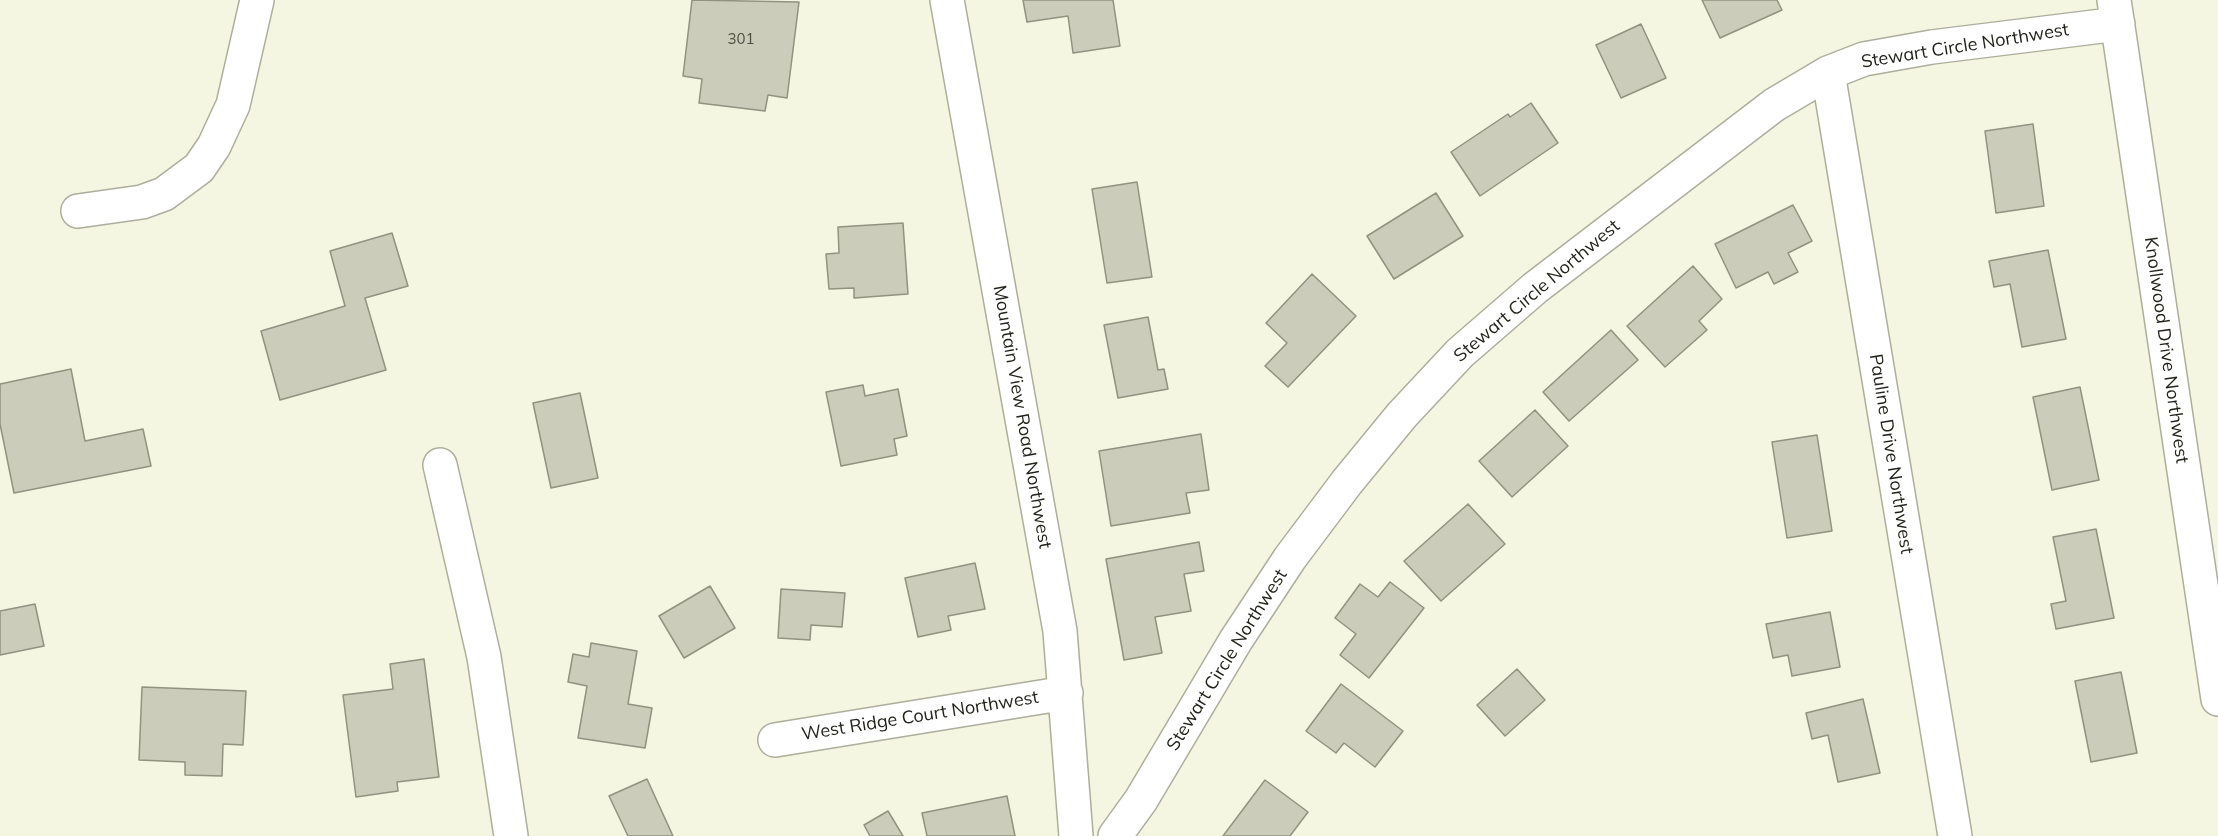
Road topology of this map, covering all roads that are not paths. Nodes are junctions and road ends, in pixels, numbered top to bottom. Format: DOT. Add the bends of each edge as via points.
graph roads {
  1 [pos="257,0"];
  2 [pos="948,0"];
  3 [pos="2116,12"];
  4 [pos="1828,73"];
  5 [pos="78,211"];
  6 [pos="440,465"];
  7 [pos="1066,693"];
  8 [pos="2218,699"];
  9 [pos="775,740"];
  10 [pos="511,836"];
  11 [pos="1076,836"];
  12 [pos="1115,836"];
  13 [pos="1954,836"];
  1 -- 5 [label="street" via="233,105 199,168 164,194 142,202"];
  2 -- 7 [label="street, Mountain View Road Northwest" via="1060,631"];
  3 -- 4 [label="street, Stewart Circle Northwest" via="1864,59"];
  3 -- 8 [label="street, Knollwood Drive Northwest"];
  4 -- 12 [label="street, Stewart Circle Northwest" via="1774,105 1535,288 1460,353 1347,482 1290,558"];
  4 -- 13 [label="street, Pauline Drive Northwest"];
  6 -- 10 [label="street" via="484,657"];
  7 -- 9 [label="street, West Ridge Court Northwest"];
  7 -- 11 [label="street, Mountain View Road Northwest"];
}
